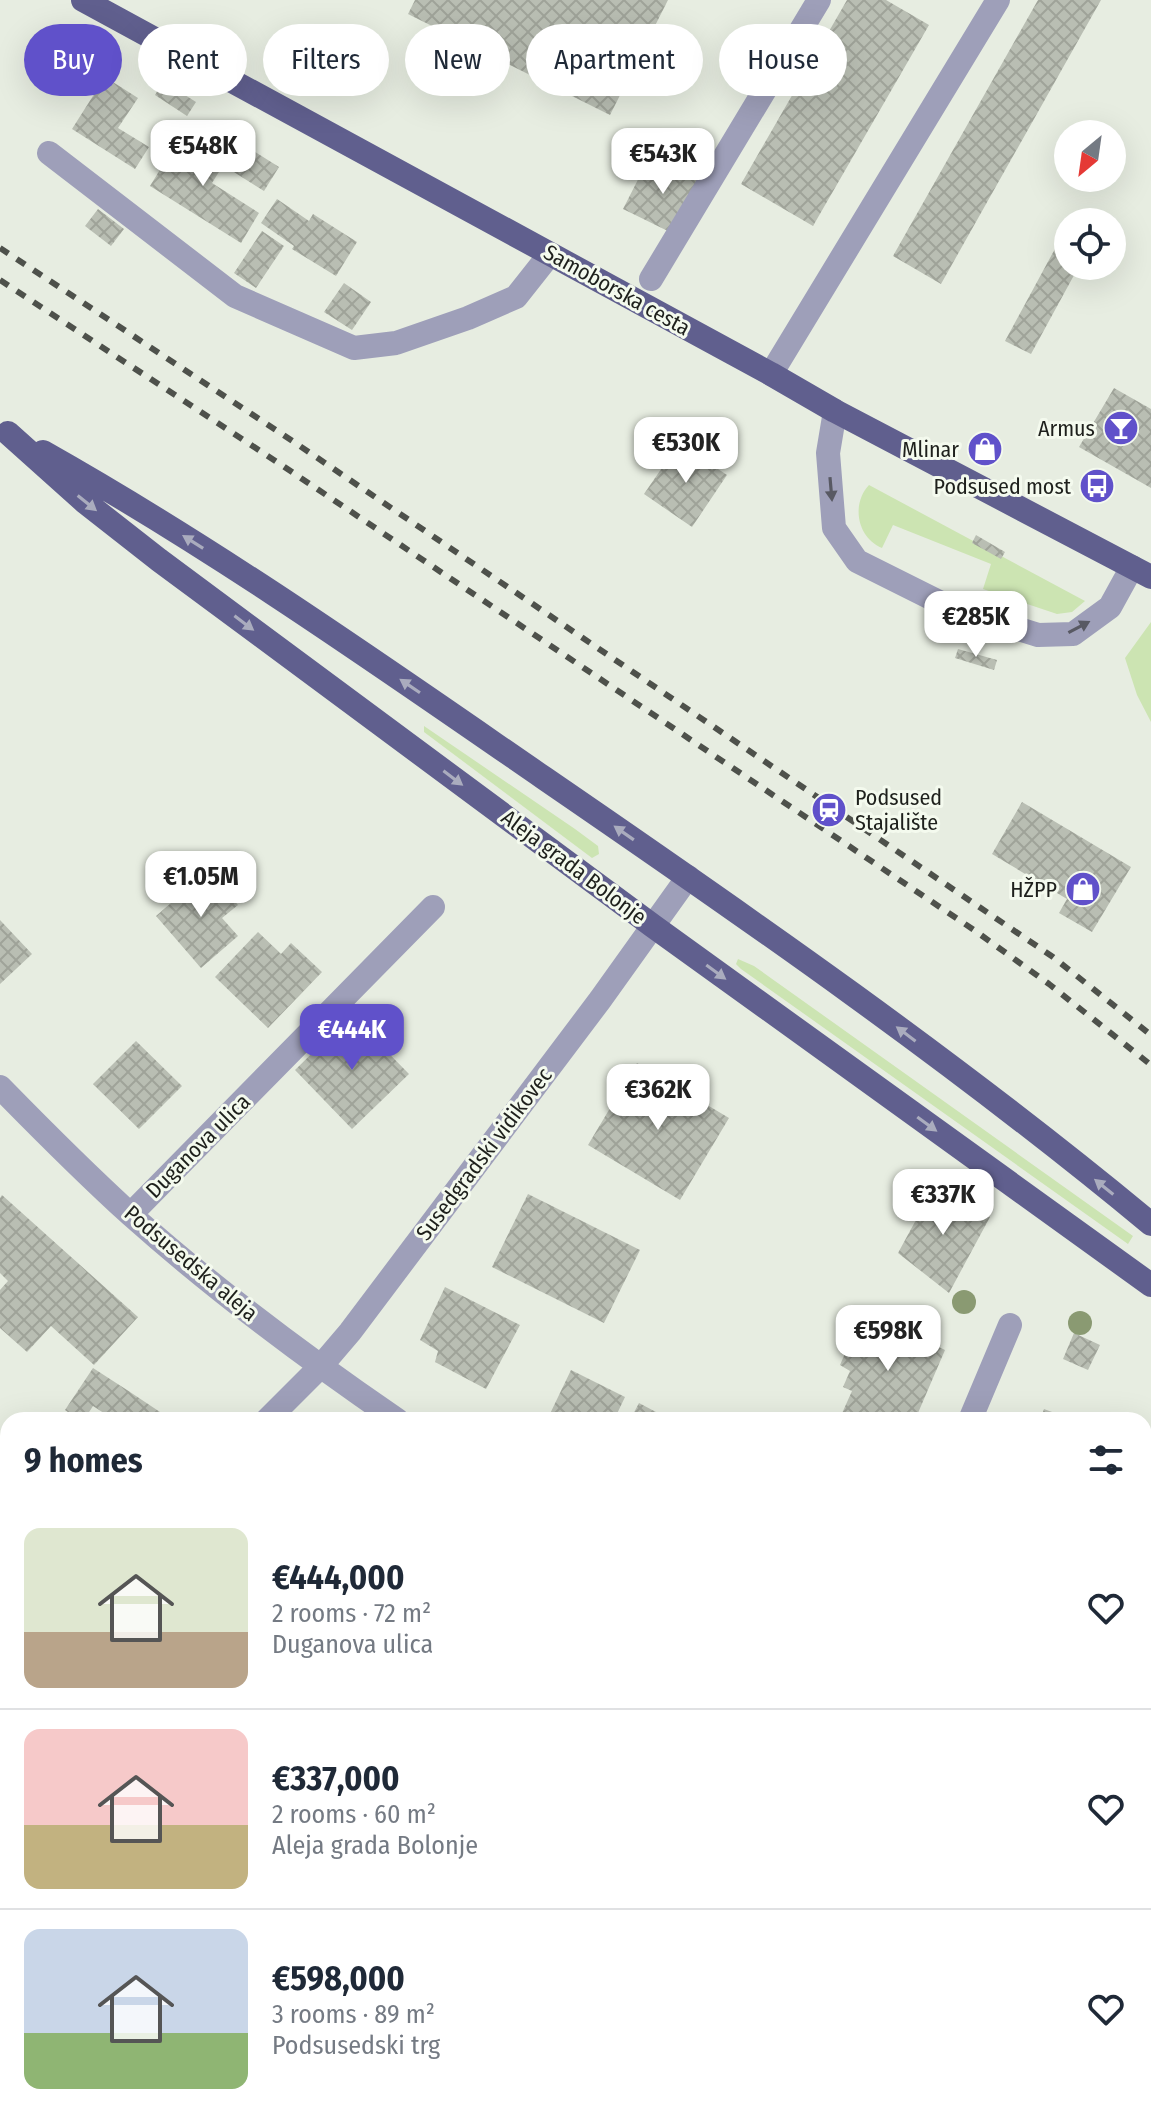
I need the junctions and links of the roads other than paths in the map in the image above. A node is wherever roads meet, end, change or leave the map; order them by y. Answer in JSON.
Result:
{"nodes":[{"id":1,"x":83,"y":0,"type":"edge"},
{"id":2,"x":819,"y":0,"type":"edge"},
{"id":3,"x":998,"y":0,"type":"edge"},
{"id":4,"x":49,"y":153,"type":"dead end"},
{"id":5,"x":550,"y":254,"type":"junction"},
{"id":6,"x":651,"y":279,"type":"dead end"},
{"id":7,"x":771,"y":374,"type":"junction"},
{"id":8,"x":835,"y":411,"type":"junction"},
{"id":9,"x":4,"y":430,"type":"edge"},
{"id":10,"x":1141,"y":572,"type":"edge"},
{"id":11,"x":688,"y":877,"type":"junction"},
{"id":12,"x":433,"y":907,"type":"dead end"},
{"id":13,"x":653,"y":926,"type":"junction"},
{"id":14,"x":0,"y":1087,"type":"edge"},
{"id":15,"x":131,"y":1214,"type":"junction"},
{"id":16,"x":1151,"y":1224,"type":"edge"},
{"id":17,"x":1151,"y":1285,"type":"edge"},
{"id":18,"x":1010,"y":1325,"type":"dead end"},
{"id":19,"x":321,"y":1366,"type":"junction"},
{"id":20,"x":275,"y":1412,"type":"edge"},
{"id":21,"x":386,"y":1412,"type":"edge"},
{"id":22,"x":973,"y":1412,"type":"edge"}],
"edges":[{"from":1,"to":5,"type":"main road","name":"Samoborska cesta"},
{"from":2,"to":6,"type":"street"},
{"from":3,"to":7,"type":"street"},
{"from":4,"to":5,"type":"street"},
{"from":5,"to":7,"type":"main road","name":"Samoborska cesta"},
{"from":7,"to":8,"type":"main road","name":"Samoborska cesta"},
{"from":8,"to":10,"type":"main road","name":"Samoborska cesta"},
{"from":8,"to":10,"type":"street","one_way":true},
{"from":11,"to":9,"type":"main road","name":"Aleja grada Bolonje","one_way":true},
{"from":9,"to":13,"type":"main road","name":"Aleja grada Bolonje","one_way":true},
{"from":11,"to":13,"type":"street","name":"Susedgradski vidikovec"},
{"from":16,"to":11,"type":"main road","name":"Aleja grada Bolonje","one_way":true},
{"from":12,"to":15,"type":"street","name":"Duganova ulica"},
{"from":13,"to":17,"type":"main road","name":"Aleja grada Bolonje","one_way":true},
{"from":13,"to":19,"type":"street","name":"Susedgradski vidikovec"},
{"from":14,"to":15,"type":"street","name":"Podsusedska aleja"},
{"from":15,"to":19,"type":"street","name":"Podsusedska aleja"},
{"from":18,"to":22,"type":"street"},
{"from":19,"to":20,"type":"street","name":"Susedgradski vidikovec"},
{"from":19,"to":21,"type":"street","name":"Podsusedska aleja"}]}
